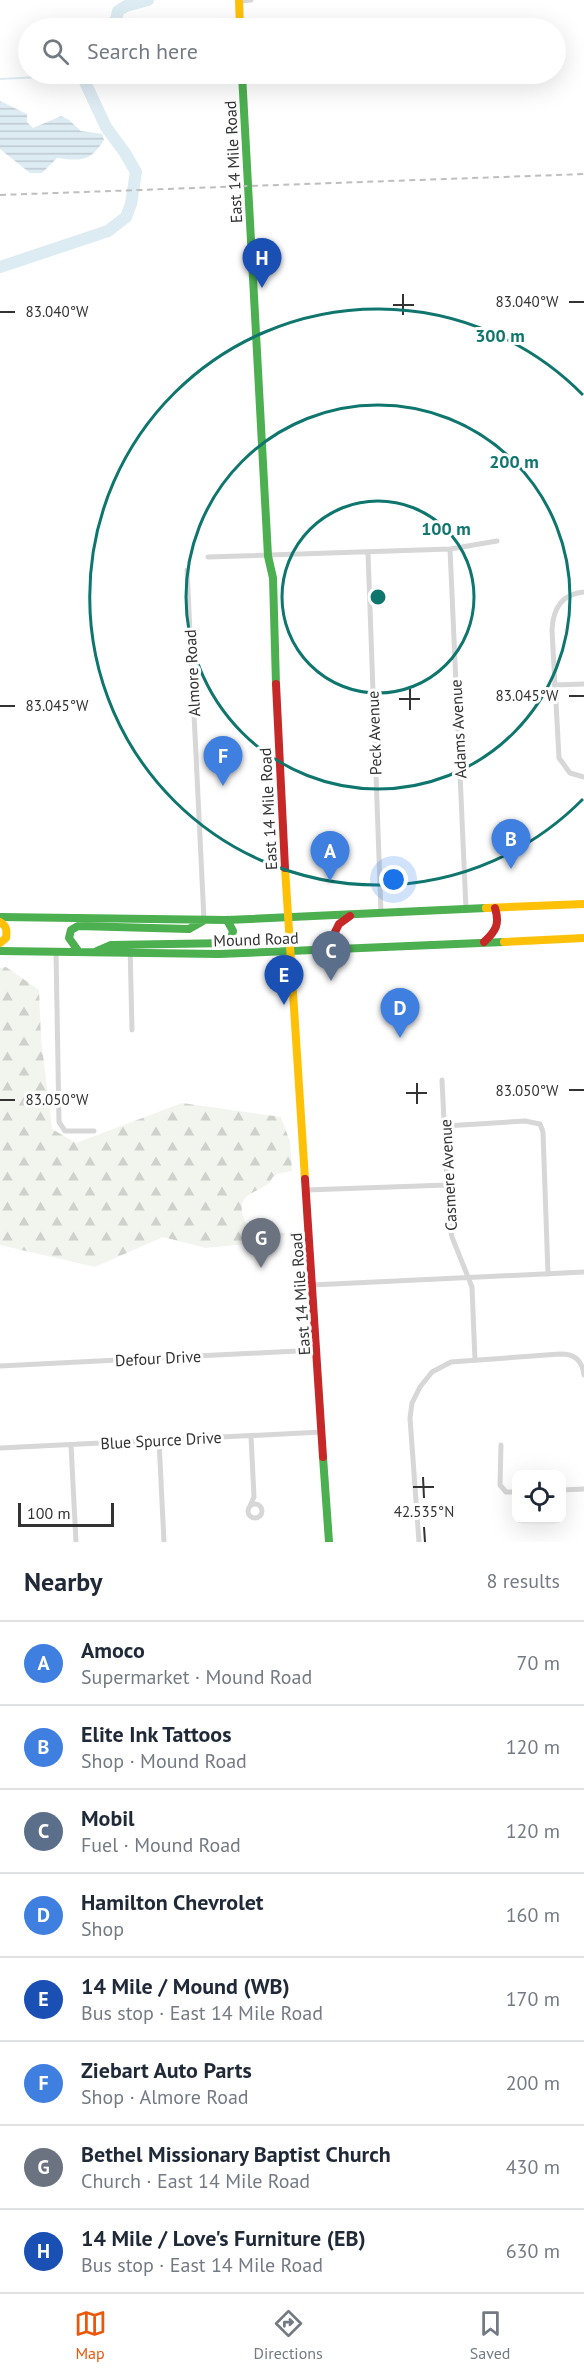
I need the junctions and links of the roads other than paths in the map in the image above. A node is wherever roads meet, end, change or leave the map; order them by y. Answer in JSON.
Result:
{"nodes":[{"id":1,"x":239,"y":0,"type":"edge"},
{"id":2,"x":251,"y":0,"type":"edge"},
{"id":3,"x":240,"y":18,"type":"edge"},
{"id":4,"x":243,"y":84,"type":"edge"},
{"id":5,"x":497,"y":541,"type":"dead end"},
{"id":6,"x":450,"y":549,"type":"junction"},
{"id":7,"x":368,"y":553,"type":"junction"},
{"id":8,"x":268,"y":556,"type":"junction"},
{"id":9,"x":208,"y":557,"type":"dead end"},
{"id":10,"x":187,"y":570,"type":"dead end"},
{"id":11,"x":584,"y":592,"type":"edge"},
{"id":12,"x":584,"y":684,"type":"edge"},
{"id":13,"x":554,"y":685,"type":"junction"},
{"id":14,"x":584,"y":777,"type":"edge"},
{"id":15,"x":584,"y":904,"type":"edge"},
{"id":16,"x":495,"y":908,"type":"junction"},
{"id":17,"x":466,"y":909,"type":"junction"},
{"id":18,"x":381,"y":913,"type":"junction"},
{"id":19,"x":351,"y":915,"type":"junction"},
{"id":20,"x":288,"y":917,"type":"junction"},
{"id":21,"x":0,"y":920,"type":"edge"},
{"id":22,"x":227,"y":920,"type":"junction"},
{"id":23,"x":204,"y":921,"type":"junction"},
{"id":24,"x":584,"y":938,"type":"edge"},
{"id":25,"x":484,"y":942,"type":"junction"},
{"id":26,"x":0,"y":943,"type":"edge"},
{"id":27,"x":130,"y":949,"type":"junction"},
{"id":28,"x":341,"y":949,"type":"junction"},
{"id":29,"x":0,"y":951,"type":"edge"},
{"id":30,"x":56,"y":951,"type":"junction"},
{"id":31,"x":290,"y":951,"type":"junction"},
{"id":32,"x":79,"y":952,"type":"junction"},
{"id":33,"x":132,"y":1030,"type":"dead end"},
{"id":34,"x":442,"y":1080,"type":"dead end"},
{"id":35,"x":445,"y":1126,"type":"junction"},
{"id":36,"x":94,"y":1131,"type":"dead end"},
{"id":37,"x":447,"y":1185,"type":"junction"},
{"id":38,"x":306,"y":1190,"type":"junction"},
{"id":39,"x":584,"y":1272,"type":"edge"},
{"id":40,"x":548,"y":1274,"type":"junction"},
{"id":41,"x":468,"y":1278,"type":"junction"},
{"id":42,"x":312,"y":1285,"type":"junction"},
{"id":43,"x":317,"y":1350,"type":"junction"},
{"id":44,"x":475,"y":1360,"type":"junction"},
{"id":45,"x":0,"y":1366,"type":"edge"},
{"id":46,"x":584,"y":1375,"type":"edge"},
{"id":47,"x":322,"y":1432,"type":"junction"},
{"id":48,"x":251,"y":1436,"type":"junction"},
{"id":49,"x":159,"y":1440,"type":"junction"},
{"id":50,"x":71,"y":1445,"type":"junction"},
{"id":51,"x":501,"y":1445,"type":"dead end"},
{"id":52,"x":0,"y":1448,"type":"edge"},
{"id":53,"x":584,"y":1489,"type":"edge"},
{"id":54,"x":566,"y":1490,"type":"edge"},
{"id":55,"x":512,"y":1492,"type":"edge"},
{"id":56,"x":254,"y":1497,"type":"junction"},
{"id":57,"x":259,"y":1505,"type":"junction"},
{"id":58,"x":250,"y":1506,"type":"junction"},
{"id":59,"x":76,"y":1542,"type":"edge"},
{"id":60,"x":164,"y":1542,"type":"edge"},
{"id":61,"x":329,"y":1542,"type":"edge"},
{"id":62,"x":419,"y":1542,"type":"edge"}],
"edges":[{"from":1,"to":2,"type":"street"},
{"from":1,"to":3,"type":"main road"},
{"from":4,"to":8,"type":"main road","name":"East 14 Mile Road"},
{"from":5,"to":6,"type":"street"},
{"from":6,"to":7,"type":"street"},
{"from":6,"to":17,"type":"street","name":"Adams Avenue"},
{"from":7,"to":8,"type":"street"},
{"from":7,"to":18,"type":"street","name":"Peck Avenue"},
{"from":8,"to":9,"type":"street"},
{"from":8,"to":20,"type":"main road","name":"East 14 Mile Road"},
{"from":10,"to":23,"type":"street","name":"Almore Road"},
{"from":11,"to":13,"type":"street"},
{"from":12,"to":13,"type":"street"},
{"from":13,"to":14,"type":"street"},
{"from":15,"to":16,"type":"main road","name":"Mound Road"},
{"from":16,"to":17,"type":"main road","name":"Mound Road"},
{"from":16,"to":25,"type":"main road"},
{"from":17,"to":18,"type":"main road","name":"Mound Road"},
{"from":18,"to":19,"type":"main road","name":"Mound Road"},
{"from":19,"to":20,"type":"main road","name":"Mound Road"},
{"from":19,"to":28,"type":"main road"},
{"from":20,"to":22,"type":"main road","name":"Mound Road"},
{"from":20,"to":31,"type":"main road","name":"East 14 Mile Road"},
{"from":21,"to":23,"type":"main road","name":"Mound Road"},
{"from":21,"to":26,"type":"main road"},
{"from":22,"to":23,"type":"main road","name":"Mound Road"},
{"from":22,"to":27,"type":"main road"},
{"from":23,"to":32,"type":"main road"},
{"from":24,"to":25,"type":"main road","name":"Mound Road"},
{"from":25,"to":28,"type":"main road","name":"Mound Road"},
{"from":27,"to":31,"type":"main road","name":"Mound Road"},
{"from":27,"to":32,"type":"main road","name":"Mound Road"},
{"from":27,"to":33,"type":"street"},
{"from":28,"to":31,"type":"main road","name":"Mound Road"},
{"from":29,"to":30,"type":"main road","name":"Mound Road"},
{"from":30,"to":32,"type":"main road","name":"Mound Road"},
{"from":30,"to":36,"type":"street"},
{"from":31,"to":38,"type":"main road","name":"East 14 Mile Road"},
{"from":34,"to":35,"type":"street","name":"Casmere Avenue"},
{"from":35,"to":37,"type":"street","name":"Casmere Avenue"},
{"from":35,"to":40,"type":"street"},
{"from":37,"to":38,"type":"street"},
{"from":37,"to":41,"type":"street","name":"Casmere Avenue"},
{"from":38,"to":42,"type":"main road","name":"East 14 Mile Road"},
{"from":39,"to":40,"type":"street"},
{"from":40,"to":41,"type":"street"},
{"from":41,"to":42,"type":"street"},
{"from":41,"to":44,"type":"street","name":"Casmere Avenue"},
{"from":42,"to":43,"type":"main road","name":"East 14 Mile Road"},
{"from":43,"to":45,"type":"street","name":"Defour Drive"},
{"from":43,"to":47,"type":"main road","name":"East 14 Mile Road"},
{"from":44,"to":46,"type":"street"},
{"from":44,"to":62,"type":"street"},
{"from":47,"to":48,"type":"street","name":"Blue Spurce Drive"},
{"from":47,"to":61,"type":"main road","name":"East 14 Mile Road"},
{"from":48,"to":49,"type":"street","name":"Blue Spurce Drive"},
{"from":48,"to":56,"type":"street"},
{"from":49,"to":50,"type":"street","name":"Blue Spurce Drive"},
{"from":49,"to":60,"type":"street"},
{"from":50,"to":52,"type":"street","name":"Blue Spurce Drive"},
{"from":50,"to":59,"type":"street"},
{"from":51,"to":55,"type":"street"},
{"from":53,"to":54,"type":"street"},
{"from":56,"to":57,"type":"street"},
{"from":56,"to":58,"type":"street"},
{"from":57,"to":58,"type":"street"},
{"from":57,"to":58,"type":"street"}]}
